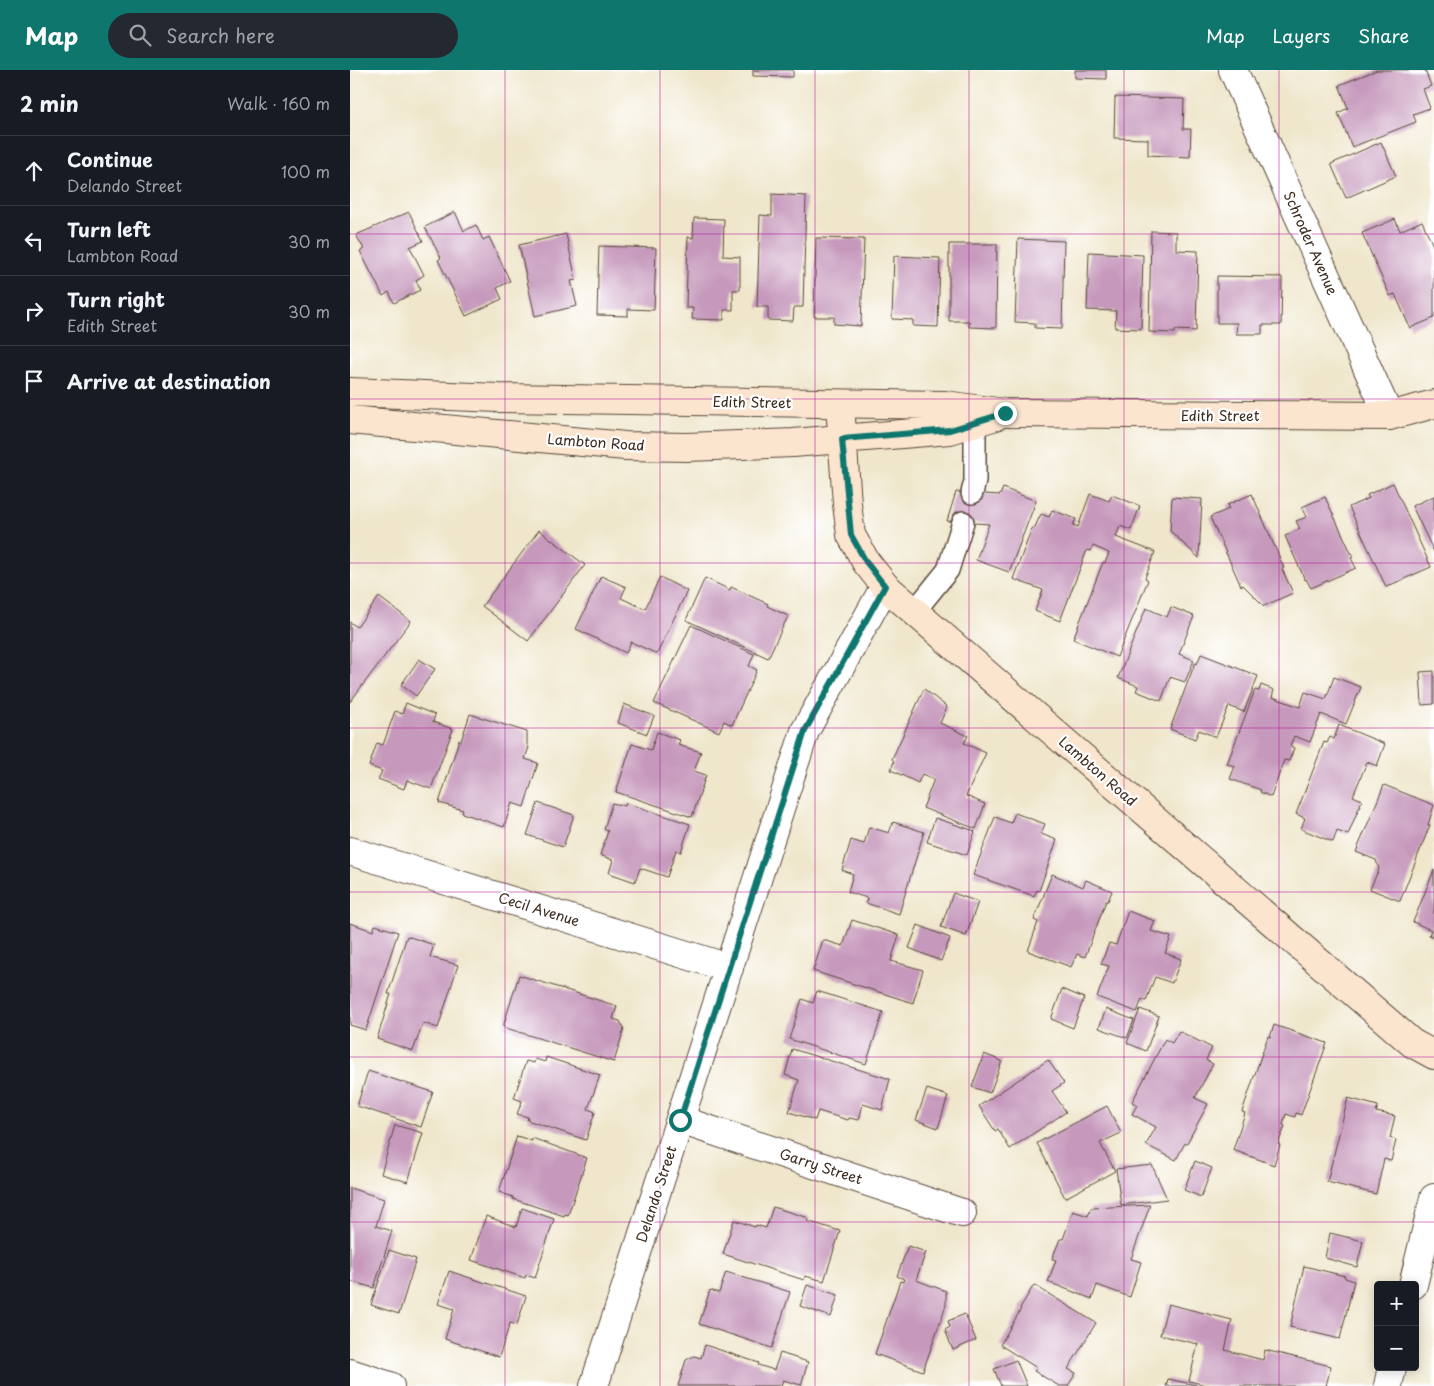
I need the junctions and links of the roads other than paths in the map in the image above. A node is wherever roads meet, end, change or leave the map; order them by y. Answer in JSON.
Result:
{"nodes":[{"id":1,"x":1233,"y":70,"type":"edge"},
{"id":2,"x":350,"y":392,"type":"edge"},
{"id":3,"x":840,"y":404,"type":"junction"},
{"id":4,"x":1434,"y":404,"type":"edge"},
{"id":5,"x":1005,"y":413,"type":"junction"},
{"id":6,"x":1390,"y":416,"type":"junction"},
{"id":7,"x":350,"y":420,"type":"edge"},
{"id":8,"x":975,"y":422,"type":"junction"},
{"id":9,"x":842,"y":439,"type":"junction"},
{"id":10,"x":972,"y":493,"type":"dead end"},
{"id":11,"x":963,"y":522,"type":"dead end"},
{"id":12,"x":885,"y":586,"type":"junction"},
{"id":13,"x":914,"y":612,"type":"junction"},
{"id":14,"x":350,"y":851,"type":"edge"},
{"id":15,"x":729,"y":968,"type":"junction"},
{"id":16,"x":1434,"y":1055,"type":"edge"},
{"id":17,"x":680,"y":1120,"type":"junction"},
{"id":18,"x":1434,"y":1198,"type":"edge"},
{"id":19,"x":962,"y":1213,"type":"dead end"},
{"id":20,"x":1414,"y":1281,"type":"edge"},
{"id":21,"x":1391,"y":1371,"type":"edge"},
{"id":22,"x":350,"y":1373,"type":"edge"},
{"id":23,"x":390,"y":1386,"type":"edge"},
{"id":24,"x":594,"y":1386,"type":"edge"},
{"id":25,"x":1388,"y":1386,"type":"edge"}],
"edges":[{"from":1,"to":6,"type":"street","name":"Schroder Avenue"},
{"from":2,"to":3,"type":"main road","name":"Edith Street"},
{"from":3,"to":5,"type":"main road","name":"Edith Street"},
{"from":3,"to":9,"type":"main road","name":"Lambton Road"},
{"from":4,"to":6,"type":"main road","name":"Edith Street"},
{"from":5,"to":6,"type":"main road","name":"Edith Street"},
{"from":5,"to":8,"type":"main road","name":"Edith Street"},
{"from":7,"to":9,"type":"main road","name":"Lambton Road"},
{"from":8,"to":9,"type":"main road","name":"Edith Street"},
{"from":8,"to":10,"type":"lane"},
{"from":9,"to":12,"type":"main road","name":"Lambton Road"},
{"from":11,"to":13,"type":"lane"},
{"from":12,"to":13,"type":"main road","name":"Lambton Road"},
{"from":12,"to":15,"type":"street","name":"Delando Street"},
{"from":13,"to":16,"type":"main road","name":"Lambton Road"},
{"from":14,"to":15,"type":"street","name":"Cecil Avenue"},
{"from":15,"to":17,"type":"street","name":"Delando Street"},
{"from":17,"to":19,"type":"street","name":"Garry Street"},
{"from":17,"to":24,"type":"street","name":"Delando Street"},
{"from":18,"to":20,"type":"street"},
{"from":21,"to":25,"type":"street"},
{"from":22,"to":23,"type":"street"}]}
